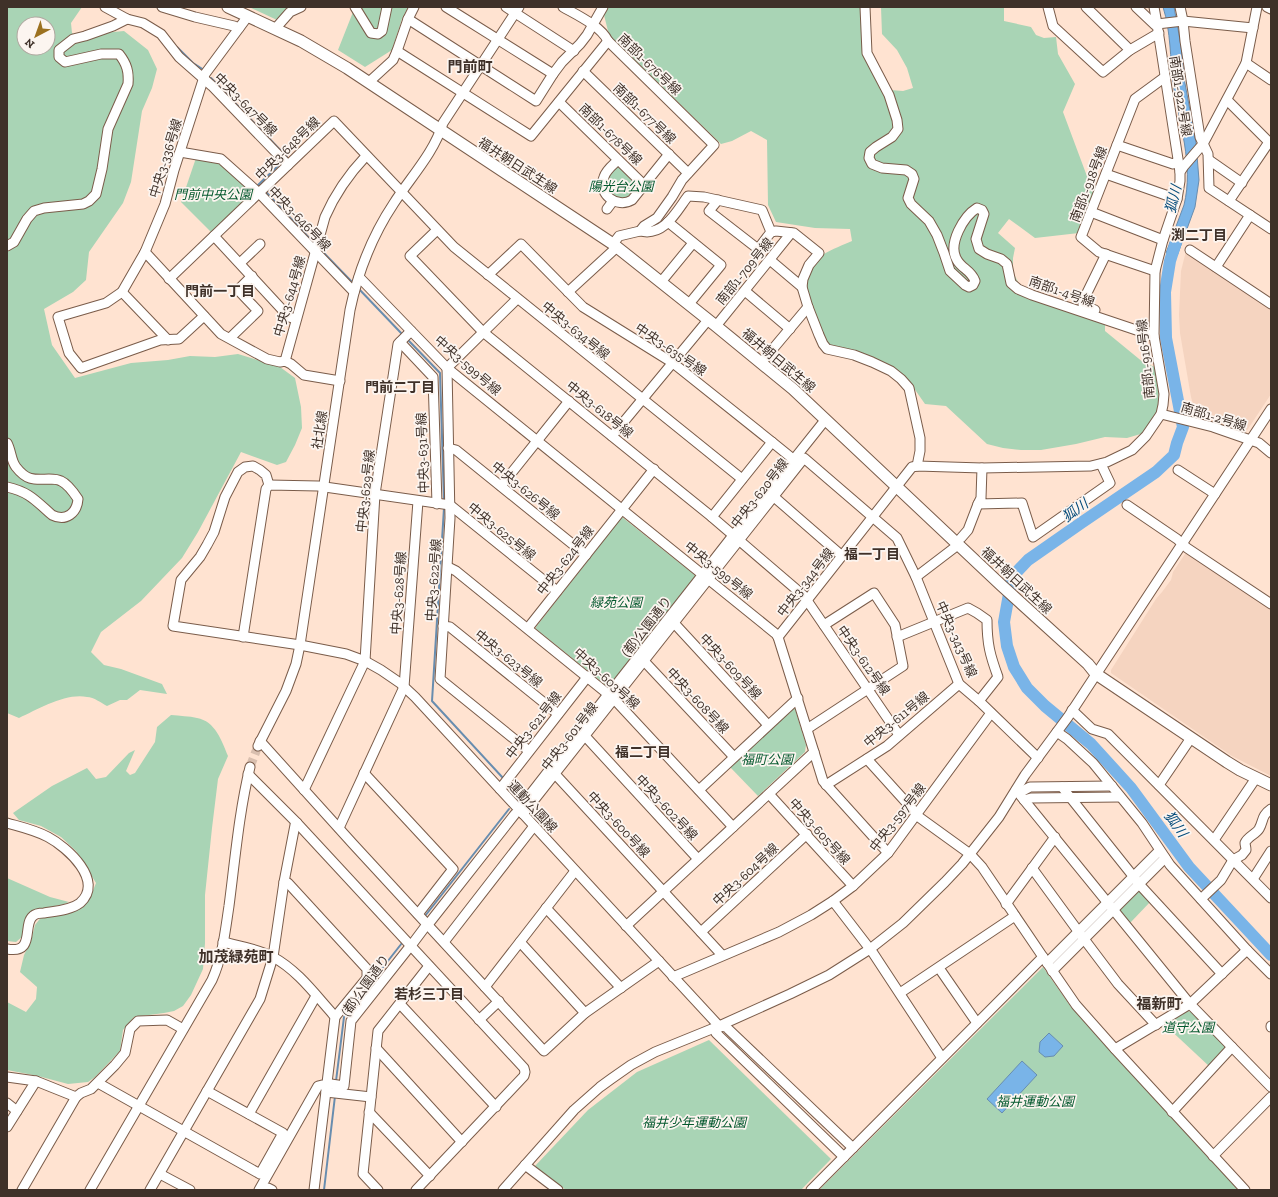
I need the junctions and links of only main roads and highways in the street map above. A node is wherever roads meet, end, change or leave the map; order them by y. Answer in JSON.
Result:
{"nodes":[{"id":1,"x":228,"y":7,"type":"edge"},
{"id":2,"x":1271,"y":785,"type":"edge"}],
"edges":[{"from":1,"to":2,"type":"main road","name":"福井朝日武生線"}]}
